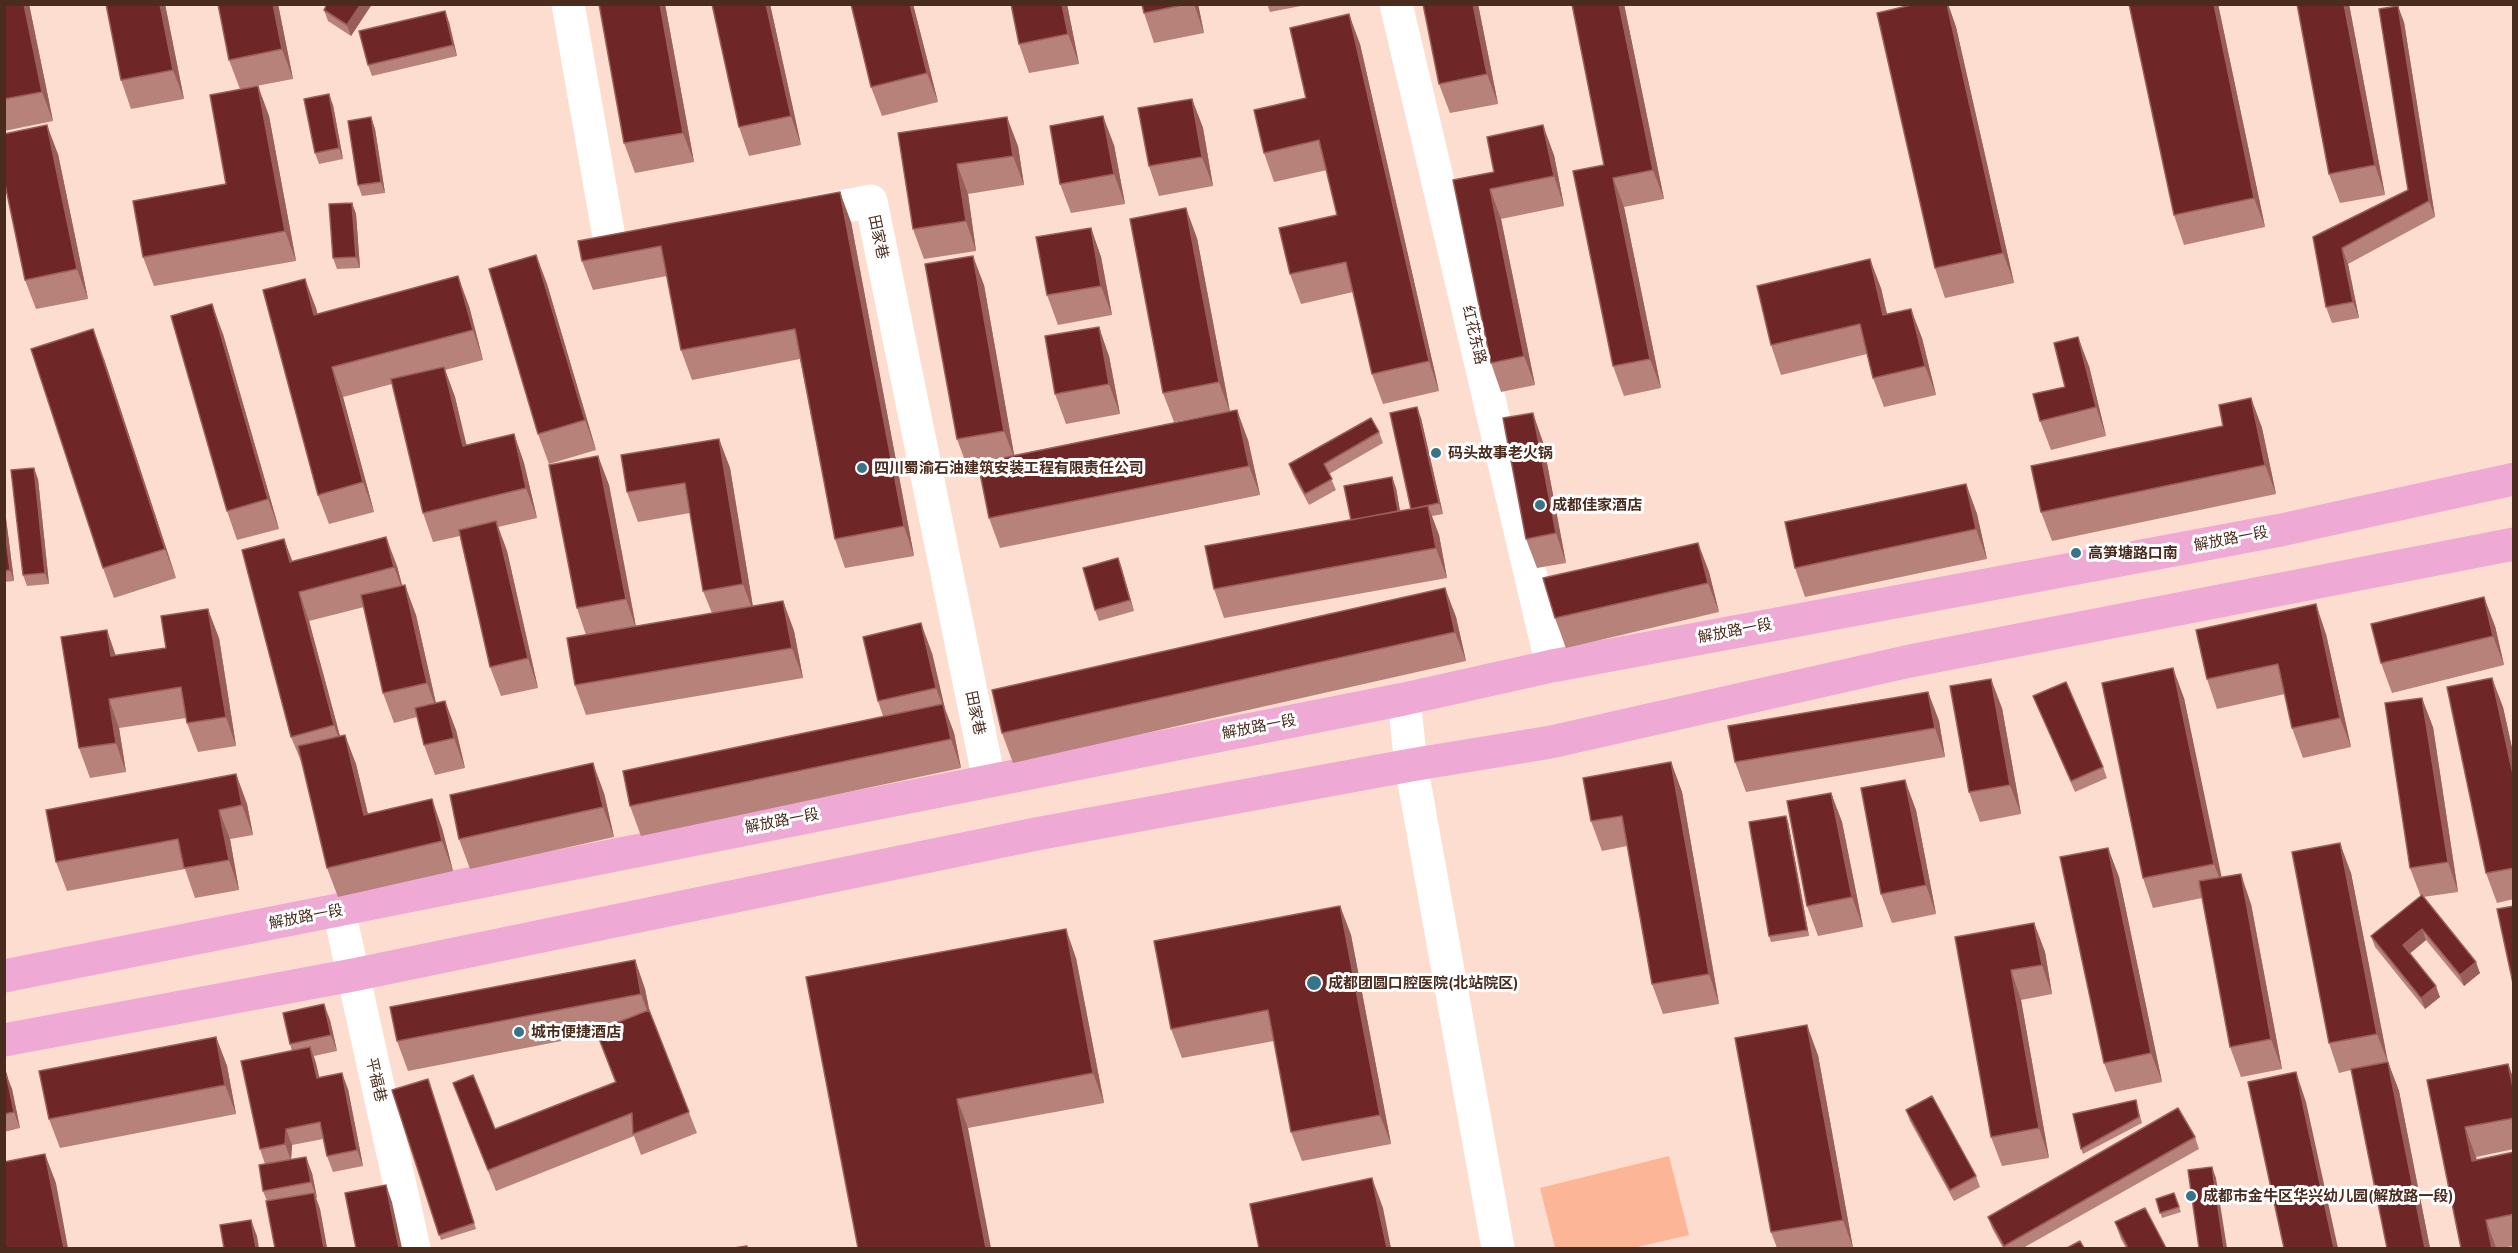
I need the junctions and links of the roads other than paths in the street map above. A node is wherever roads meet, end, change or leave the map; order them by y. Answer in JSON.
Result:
{"nodes":[{"id":1,"x":568,"y":4,"type":"edge"},
{"id":2,"x":1396,"y":4,"type":"edge"},
{"id":3,"x":777,"y":220,"type":"edge"},
{"id":4,"x":671,"y":242,"type":"edge"},
{"id":5,"x":2514,"y":479,"type":"edge"},
{"id":6,"x":2514,"y":544,"type":"edge"},
{"id":7,"x":1552,"y":666,"type":"junction"},
{"id":8,"x":1404,"y":699,"type":"junction"},
{"id":9,"x":1411,"y":765,"type":"junction"},
{"id":10,"x":989,"y":780,"type":"junction"},
{"id":11,"x":339,"y":911,"type":"junction"},
{"id":12,"x":353,"y":975,"type":"junction"},
{"id":13,"x":4,"y":976,"type":"edge"},
{"id":14,"x":4,"y":1040,"type":"edge"},
{"id":15,"x":414,"y":1248,"type":"edge"},
{"id":16,"x":1498,"y":1248,"type":"edge"}],
"edges":[{"from":1,"to":4,"type":"street"},
{"from":2,"to":7,"type":"street","name":"红花东路"},
{"from":3,"to":10,"type":"street","name":"田家巷"},
{"from":5,"to":7,"type":"main road","name":"解放路一段"},
{"from":6,"to":9,"type":"main road"},
{"from":7,"to":8,"type":"main road","name":"解放路一段"},
{"from":8,"to":9,"type":"street"},
{"from":8,"to":10,"type":"main road","name":"解放路一段"},
{"from":9,"to":12,"type":"main road"},
{"from":9,"to":16,"type":"street"},
{"from":10,"to":11,"type":"main road","name":"解放路一段"},
{"from":11,"to":12,"type":"street","name":"平福巷"},
{"from":11,"to":13,"type":"main road","name":"解放路一段"},
{"from":12,"to":14,"type":"main road"},
{"from":12,"to":15,"type":"street","name":"平福巷"}]}
